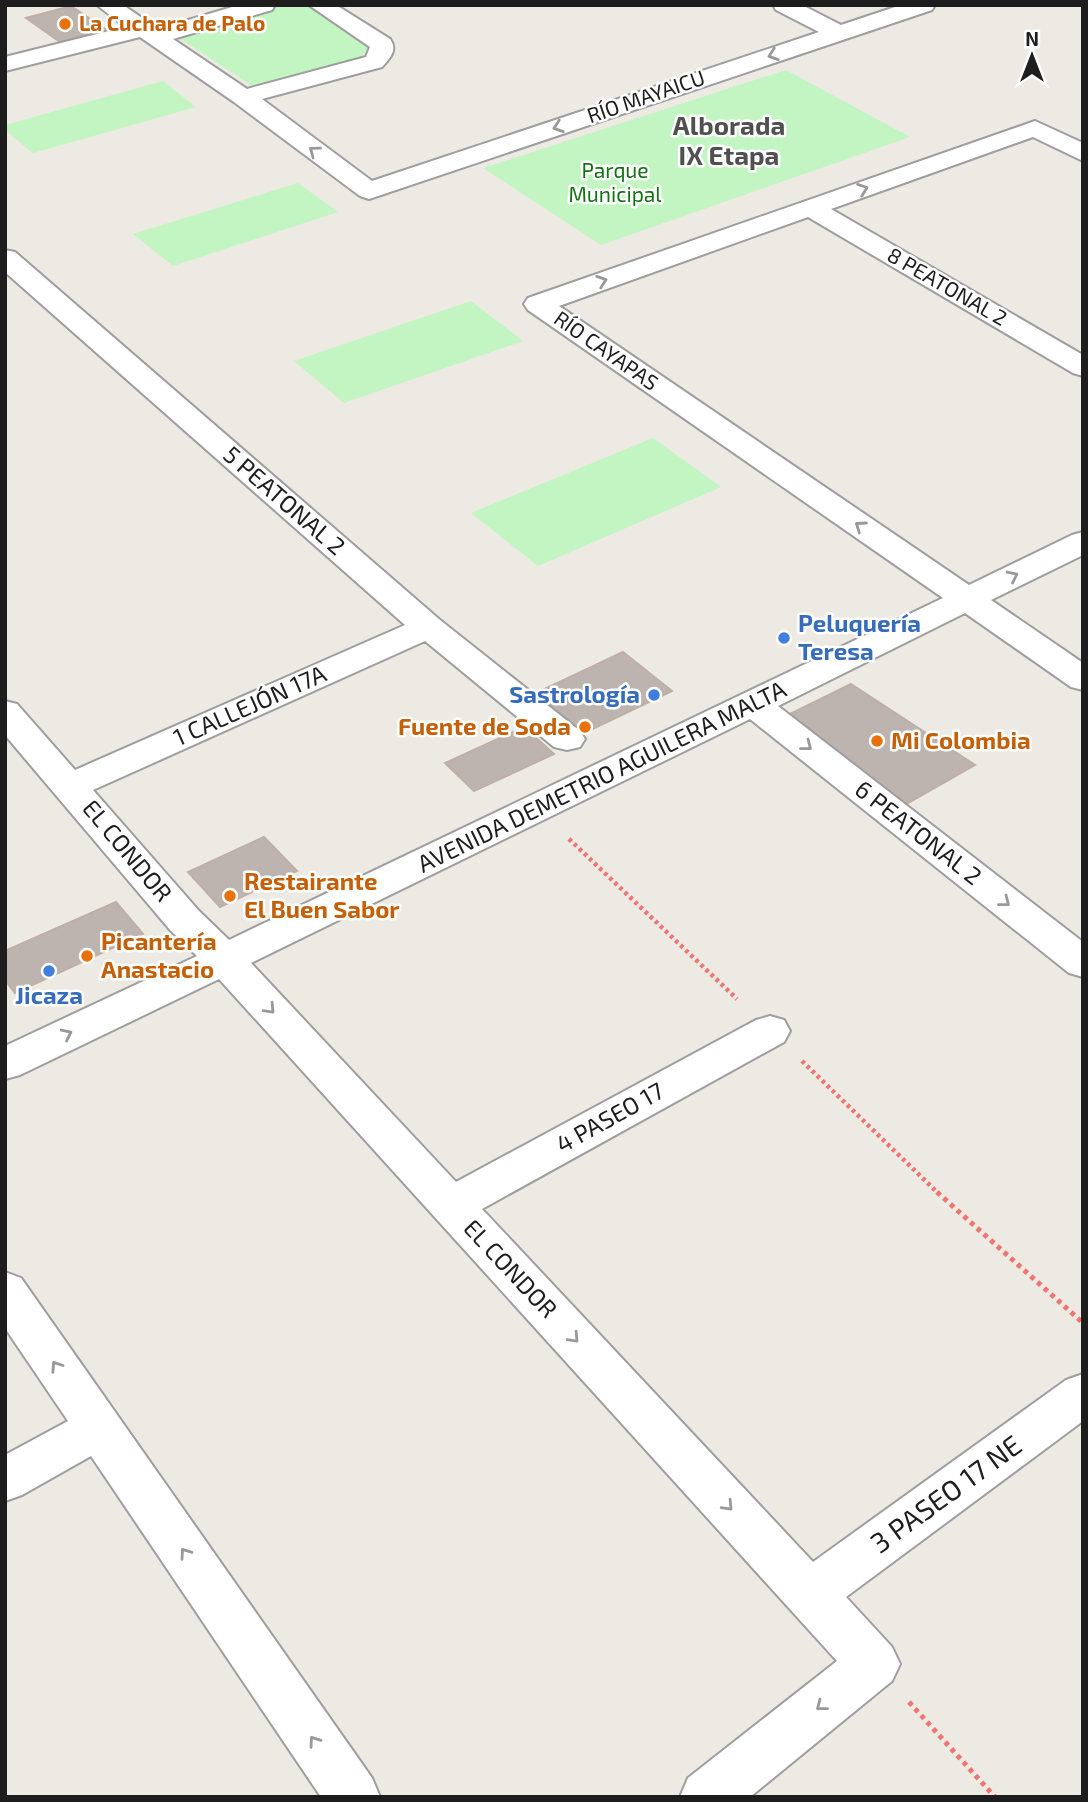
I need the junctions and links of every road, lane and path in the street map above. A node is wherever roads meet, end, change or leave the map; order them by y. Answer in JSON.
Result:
{"nodes":[{"id":1,"x":108,"y":5,"type":"edge"},
{"id":2,"x":264,"y":5,"type":"edge"},
{"id":3,"x":320,"y":5,"type":"edge"},
{"id":4,"x":784,"y":5,"type":"edge"},
{"id":5,"x":924,"y":5,"type":"edge"},
{"id":6,"x":150,"y":33,"type":"junction"},
{"id":7,"x":838,"y":33,"type":"junction"},
{"id":8,"x":5,"y":64,"type":"edge"},
{"id":9,"x":243,"y":97,"type":"junction"},
{"id":10,"x":1083,"y":153,"type":"edge"},
{"id":11,"x":811,"y":208,"type":"junction"},
{"id":12,"x":6,"y":259,"type":"edge"},
{"id":13,"x":1083,"y":367,"type":"edge"},
{"id":14,"x":1083,"y":542,"type":"edge"},
{"id":15,"x":965,"y":600,"type":"junction"},
{"id":16,"x":428,"y":627,"type":"junction"},
{"id":17,"x":1083,"y":679,"type":"edge"},
{"id":18,"x":753,"y":704,"type":"junction"},
{"id":19,"x":5,"y":712,"type":"edge"},
{"id":20,"x":567,"y":739,"type":"dead end"},
{"id":21,"x":71,"y":786,"type":"junction"},
{"id":22,"x":538,"y":809,"type":"junction"},
{"id":23,"x":224,"y":959,"type":"junction"},
{"id":24,"x":1083,"y":963,"type":"edge"},
{"id":25,"x":770,"y":1031,"type":"junction"},
{"id":26,"x":5,"y":1064,"type":"edge"},
{"id":27,"x":451,"y":1205,"type":"junction"},
{"id":28,"x":5,"y":1291,"type":"edge"},
{"id":29,"x":1083,"y":1323,"type":"edge"},
{"id":30,"x":1083,"y":1394,"type":"edge"},
{"id":31,"x":98,"y":1428,"type":"junction"},
{"id":32,"x":5,"y":1480,"type":"edge"},
{"id":33,"x":810,"y":1594,"type":"junction"},
{"id":34,"x":874,"y":1664,"type":"junction"},
{"id":35,"x":353,"y":1797,"type":"edge"},
{"id":36,"x":707,"y":1797,"type":"edge"},
{"id":37,"x":995,"y":1797,"type":"edge"}],
"edges":[{"from":1,"to":6,"type":"street"},
{"from":2,"to":6,"type":"street"},
{"from":3,"to":9,"type":"street"},
{"from":4,"to":7,"type":"street"},
{"from":5,"to":7,"type":"street","name":"RÍO MAYAICU"},
{"from":6,"to":8,"type":"street"},
{"from":6,"to":9,"type":"street"},
{"from":7,"to":9,"type":"street","name":"RÍO MAYAICU","one_way":true},
{"from":11,"to":10,"type":"street","name":"RÍO CAYAPAS","one_way":true},
{"from":11,"to":13,"type":"street","name":"8 PEATONAL 2"},
{"from":15,"to":11,"type":"street","name":"RÍO CAYAPAS","one_way":true},
{"from":12,"to":16,"type":"street","name":"5 PEATONAL 2"},
{"from":15,"to":14,"type":"street","name":"AVENIDA DEMETRIO AGUILERA MALTA","one_way":true},
{"from":15,"to":17,"type":"street","name":"RÍO CAYAPAS"},
{"from":15,"to":18,"type":"street","name":"AVENIDA DEMETRIO AGUILERA MALTA"},
{"from":16,"to":20,"type":"street","name":"5 PEATONAL 2"},
{"from":16,"to":21,"type":"street","name":"1 CALLEJÓN 17A"},
{"from":18,"to":22,"type":"street","name":"AVENIDA DEMETRIO AGUILERA MALTA"},
{"from":18,"to":24,"type":"street","name":"6 PEATONAL 2","one_way":true},
{"from":19,"to":21,"type":"street","name":"EL CONDOR"},
{"from":21,"to":23,"type":"street","name":"EL CONDOR"},
{"from":22,"to":23,"type":"street","name":"AVENIDA DEMETRIO AGUILERA MALTA"},
{"from":22,"to":25,"type":"path"},
{"from":26,"to":23,"type":"street","name":"AVENIDA DEMETRIO AGUILERA MALTA","one_way":true},
{"from":23,"to":27,"type":"street","name":"EL CONDOR","one_way":true},
{"from":25,"to":27,"type":"street","name":"4 PASEO 17"},
{"from":25,"to":29,"type":"path"},
{"from":27,"to":33,"type":"street","name":"EL CONDOR","one_way":true},
{"from":31,"to":28,"type":"street","one_way":true},
{"from":30,"to":33,"type":"street","name":"3 PASEO 17 NE"},
{"from":31,"to":32,"type":"street"},
{"from":35,"to":31,"type":"street","one_way":true},
{"from":33,"to":34,"type":"street","name":"EL CONDOR"},
{"from":34,"to":36,"type":"street","one_way":true},
{"from":34,"to":37,"type":"path"}]}
